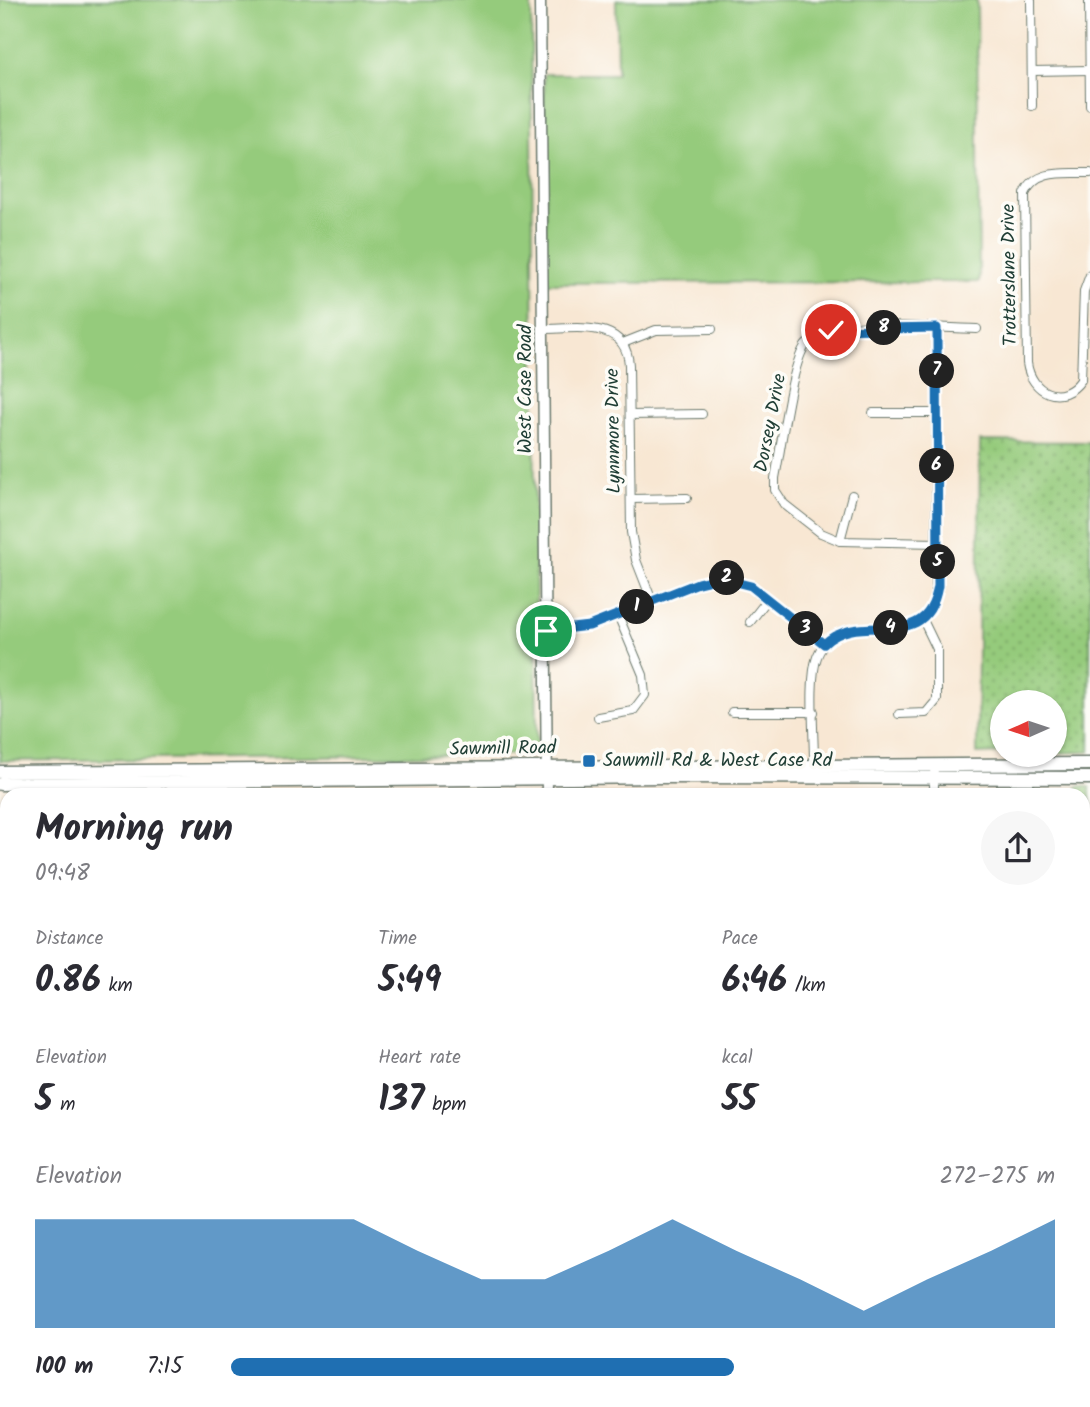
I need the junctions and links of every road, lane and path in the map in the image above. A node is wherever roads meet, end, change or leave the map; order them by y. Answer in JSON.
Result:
{"nodes":[{"id":1,"x":540,"y":0,"type":"edge"},
{"id":2,"x":1031,"y":0,"type":"edge"},
{"id":3,"x":1088,"y":0,"type":"edge"},
{"id":4,"x":1090,"y":70,"type":"edge"},
{"id":5,"x":1032,"y":71,"type":"junction"},
{"id":6,"x":1032,"y":106,"type":"dead end"},
{"id":7,"x":1090,"y":106,"type":"edge"},
{"id":8,"x":1090,"y":173,"type":"edge"},
{"id":9,"x":1090,"y":275,"type":"edge"},
{"id":10,"x":937,"y":328,"type":"junction"},
{"id":11,"x":544,"y":329,"type":"junction"},
{"id":12,"x":712,"y":329,"type":"dead end"},
{"id":13,"x":977,"y":329,"type":"dead end"},
{"id":14,"x":623,"y":344,"type":"junction"},
{"id":15,"x":873,"y":413,"type":"dead end"},
{"id":16,"x":937,"y":413,"type":"junction"},
{"id":17,"x":702,"y":414,"type":"dead end"},
{"id":18,"x":630,"y":415,"type":"junction"},
{"id":19,"x":852,"y":495,"type":"dead end"},
{"id":20,"x":687,"y":498,"type":"dead end"},
{"id":21,"x":631,"y":499,"type":"junction"},
{"id":22,"x":839,"y":541,"type":"junction"},
{"id":23,"x":938,"y":543,"type":"junction"},
{"id":24,"x":768,"y":599,"type":"junction"},
{"id":25,"x":652,"y":601,"type":"junction"},
{"id":26,"x":618,"y":615,"type":"junction"},
{"id":27,"x":923,"y":620,"type":"junction"},
{"id":28,"x":750,"y":622,"type":"dead end"},
{"id":29,"x":546,"y":631,"type":"junction"},
{"id":30,"x":824,"y":644,"type":"junction"},
{"id":31,"x":732,"y":712,"type":"dead end"},
{"id":32,"x":814,"y":712,"type":"junction"},
{"id":33,"x":899,"y":714,"type":"dead end"},
{"id":34,"x":598,"y":716,"type":"dead end"},
{"id":35,"x":1090,"y":764,"type":"edge"},
{"id":36,"x":814,"y":771,"type":"junction"},
{"id":37,"x":934,"y":771,"type":"junction"},
{"id":38,"x":0,"y":772,"type":"edge"},
{"id":39,"x":547,"y":773,"type":"junction"},
{"id":40,"x":1090,"y":778,"type":"edge"},
{"id":41,"x":0,"y":784,"type":"edge"},
{"id":42,"x":547,"y":788,"type":"edge"},
{"id":43,"x":934,"y":788,"type":"edge"}],
"edges":[{"from":1,"to":11,"type":"main road","name":"West Case Road"},
{"from":2,"to":5,"type":"street"},
{"from":3,"to":4,"type":"street"},
{"from":4,"to":5,"type":"street"},
{"from":4,"to":7,"type":"street"},
{"from":5,"to":6,"type":"street"},
{"from":8,"to":9,"type":"street","name":"Trotterslane Drive"},
{"from":10,"to":13,"type":"street","name":"Dorsey Drive"},
{"from":10,"to":16,"type":"street"},
{"from":10,"to":22,"type":"street","name":"Dorsey Drive"},
{"from":11,"to":14,"type":"street","name":"Lynnmore Drive"},
{"from":11,"to":29,"type":"main road","name":"West Case Road"},
{"from":12,"to":14,"type":"street"},
{"from":14,"to":18,"type":"street","name":"Lynnmore Drive"},
{"from":15,"to":16,"type":"street"},
{"from":16,"to":23,"type":"street"},
{"from":17,"to":18,"type":"street"},
{"from":18,"to":21,"type":"street","name":"Lynnmore Drive"},
{"from":19,"to":22,"type":"street"},
{"from":20,"to":21,"type":"street"},
{"from":21,"to":25,"type":"street","name":"Lynnmore Drive"},
{"from":22,"to":23,"type":"street"},
{"from":23,"to":27,"type":"street"},
{"from":24,"to":25,"type":"street"},
{"from":24,"to":28,"type":"street"},
{"from":24,"to":30,"type":"street"},
{"from":25,"to":26,"type":"street"},
{"from":26,"to":29,"type":"street"},
{"from":26,"to":34,"type":"street"},
{"from":27,"to":30,"type":"street"},
{"from":27,"to":33,"type":"street"},
{"from":29,"to":39,"type":"main road","name":"West Case Road"},
{"from":30,"to":32,"type":"street"},
{"from":31,"to":32,"type":"street"},
{"from":32,"to":36,"type":"street"},
{"from":35,"to":37,"type":"main road","name":"Sawmill Road"},
{"from":36,"to":37,"type":"main road","name":"Sawmill Road"},
{"from":36,"to":39,"type":"main road","name":"Sawmill Road"},
{"from":37,"to":40,"type":"main road","name":"Sawmill Road"},
{"from":37,"to":43,"type":"street"},
{"from":38,"to":39,"type":"main road","name":"Sawmill Road"},
{"from":39,"to":41,"type":"main road","name":"Sawmill Road"},
{"from":39,"to":42,"type":"main road","name":"West Case Road"}]}
